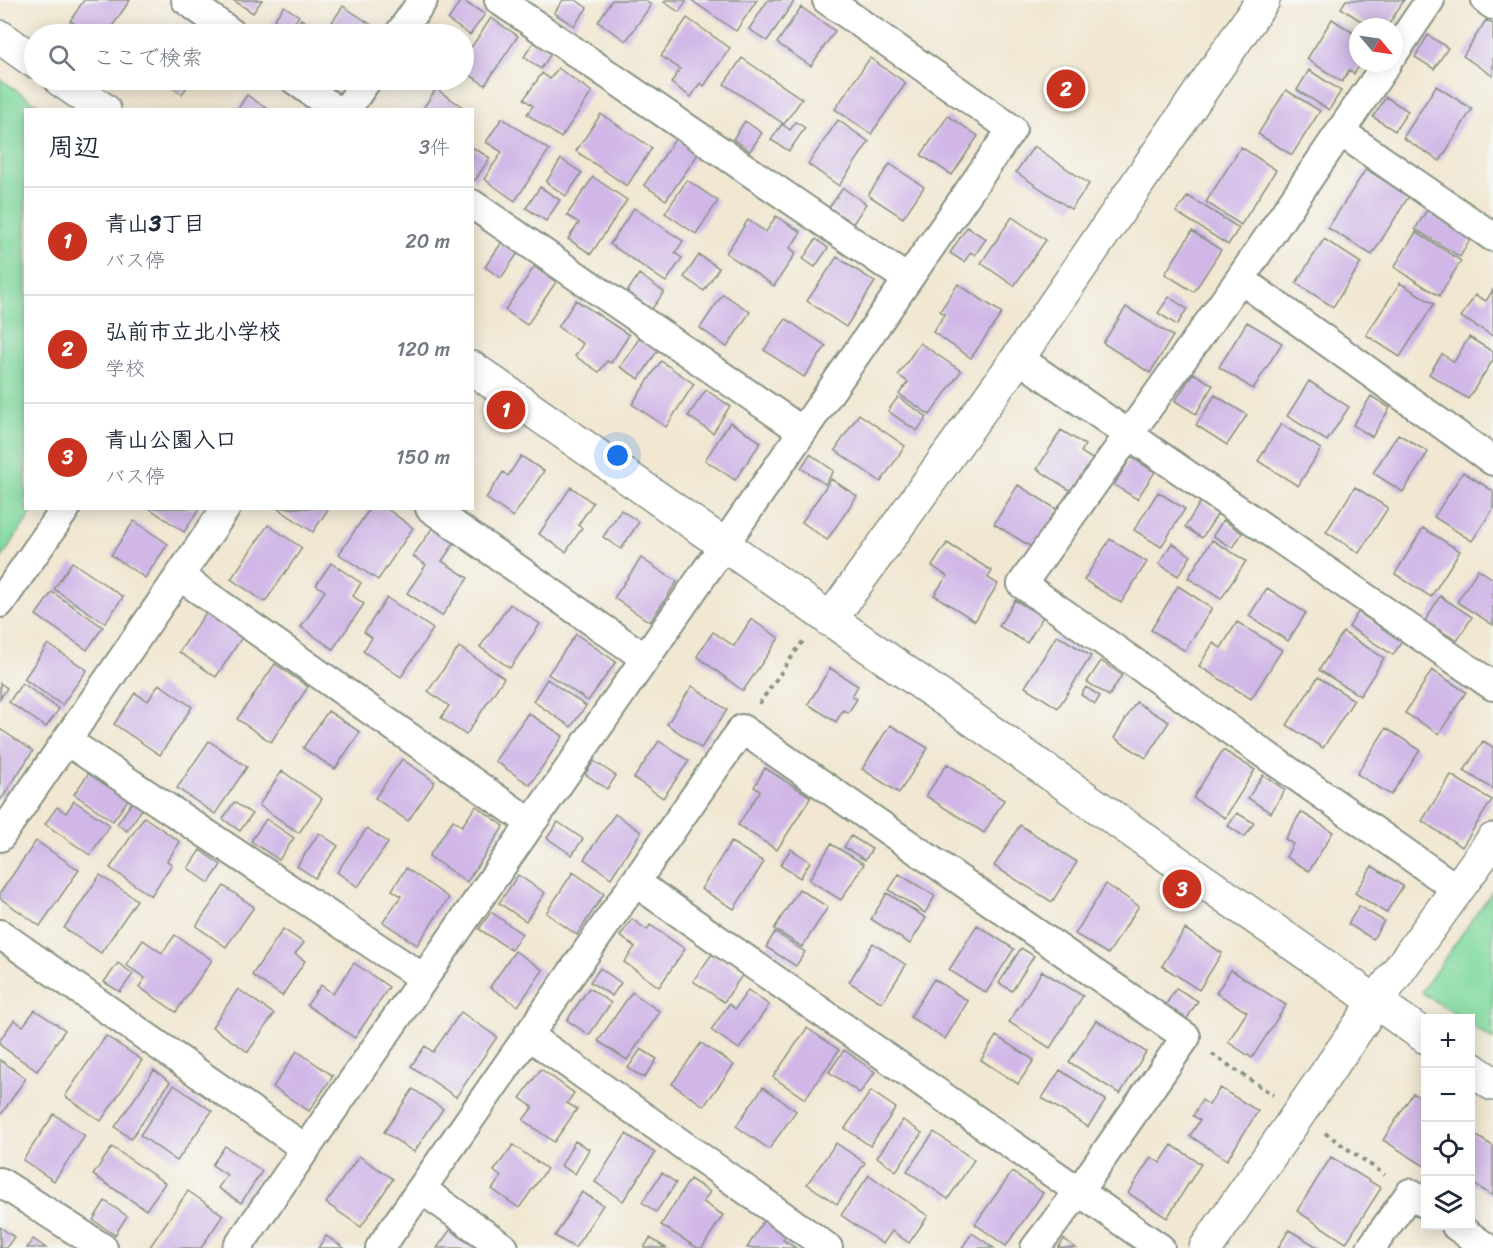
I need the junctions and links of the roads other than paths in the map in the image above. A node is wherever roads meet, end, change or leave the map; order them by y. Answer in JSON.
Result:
{"nodes":[{"id":1,"x":186,"y":0,"type":"edge"},
{"id":2,"x":423,"y":0,"type":"edge"},
{"id":3,"x":499,"y":0,"type":"edge"},
{"id":4,"x":827,"y":0,"type":"edge"},
{"id":5,"x":1263,"y":0,"type":"edge"},
{"id":6,"x":1430,"y":0,"type":"edge"},
{"id":7,"x":1486,"y":0,"type":"edge"},
{"id":8,"x":1493,"y":5,"type":"edge"},
{"id":9,"x":219,"y":24,"type":"edge"},
{"id":10,"x":406,"y":24,"type":"edge"},
{"id":11,"x":0,"y":37,"type":"edge"},
{"id":12,"x":1403,"y":40,"type":"edge"},
{"id":13,"x":24,"y":54,"type":"edge"},
{"id":14,"x":1381,"y":72,"type":"edge"},
{"id":15,"x":75,"y":90,"type":"edge"},
{"id":16,"x":309,"y":90,"type":"edge"},
{"id":17,"x":360,"y":90,"type":"edge"},
{"id":18,"x":101,"y":108,"type":"edge"},
{"id":19,"x":333,"y":108,"type":"edge"},
{"id":20,"x":347,"y":108,"type":"edge"},
{"id":21,"x":1341,"y":132,"type":"junction"},
{"id":22,"x":474,"y":205,"type":"edge"},
{"id":23,"x":1493,"y":237,"type":"edge"},
{"id":24,"x":907,"y":279,"type":"junction"},
{"id":25,"x":1239,"y":279,"type":"junction"},
{"id":26,"x":1018,"y":358,"type":"junction"},
{"id":27,"x":474,"y":369,"type":"edge"},
{"id":28,"x":802,"y":431,"type":"junction"},
{"id":29,"x":1130,"y":435,"type":"junction"},
{"id":30,"x":1493,"y":461,"type":"edge"},
{"id":31,"x":65,"y":510,"type":"edge"},
{"id":32,"x":225,"y":510,"type":"edge"},
{"id":33,"x":433,"y":510,"type":"edge"},
{"id":34,"x":723,"y":544,"type":"junction"},
{"id":35,"x":182,"y":577,"type":"junction"},
{"id":36,"x":0,"y":603,"type":"edge"},
{"id":37,"x":819,"y":627,"type":"junction"},
{"id":38,"x":645,"y":658,"type":"junction"},
{"id":39,"x":1493,"y":686,"type":"edge"},
{"id":40,"x":67,"y":741,"type":"junction"},
{"id":41,"x":531,"y":823,"type":"junction"},
{"id":42,"x":0,"y":837,"type":"edge"},
{"id":43,"x":1493,"y":840,"type":"edge"},
{"id":44,"x":635,"y":882,"type":"junction"},
{"id":45,"x":1457,"y":889,"type":"junction"},
{"id":46,"x":0,"y":934,"type":"edge"},
{"id":47,"x":423,"y":978,"type":"junction"},
{"id":48,"x":1375,"y":1002,"type":"junction"},
{"id":49,"x":1421,"y":1034,"type":"edge"},
{"id":50,"x":528,"y":1035,"type":"junction"},
{"id":51,"x":1475,"y":1071,"type":"edge"},
{"id":52,"x":1493,"y":1084,"type":"edge"},
{"id":53,"x":306,"y":1149,"type":"junction"},
{"id":54,"x":0,"y":1182,"type":"edge"},
{"id":55,"x":420,"y":1189,"type":"junction"},
{"id":56,"x":1079,"y":1191,"type":"junction"},
{"id":57,"x":1418,"y":1198,"type":"edge"},
{"id":58,"x":1462,"y":1230,"type":"edge"},
{"id":59,"x":103,"y":1248,"type":"edge"},
{"id":60,"x":237,"y":1248,"type":"edge"},
{"id":61,"x":380,"y":1248,"type":"edge"},
{"id":62,"x":504,"y":1248,"type":"edge"},
{"id":63,"x":828,"y":1248,"type":"edge"},
{"id":64,"x":1035,"y":1248,"type":"edge"},
{"id":65,"x":1160,"y":1248,"type":"edge"},
{"id":66,"x":1206,"y":1248,"type":"edge"},
{"id":67,"x":1371,"y":1248,"type":"edge"},
{"id":68,"x":1487,"y":1248,"type":"edge"}],
"edges":[{"from":1,"to":9,"type":"street"},
{"from":2,"to":10,"type":"street"},
{"from":3,"to":24,"type":"street"},
{"from":4,"to":24,"type":"street"},
{"from":5,"to":26,"type":"street"},
{"from":6,"to":12,"type":"street"},
{"from":7,"to":8,"type":"street"},
{"from":11,"to":13,"type":"street"},
{"from":14,"to":21,"type":"street"},
{"from":15,"to":18,"type":"street"},
{"from":16,"to":19,"type":"street"},
{"from":17,"to":20,"type":"street"},
{"from":21,"to":23,"type":"street"},
{"from":21,"to":25,"type":"street"},
{"from":22,"to":28,"type":"street"},
{"from":24,"to":28,"type":"street"},
{"from":25,"to":29,"type":"street"},
{"from":25,"to":30,"type":"street"},
{"from":26,"to":29,"type":"street"},
{"from":26,"to":37,"type":"street"},
{"from":27,"to":34,"type":"street"},
{"from":28,"to":34,"type":"street"},
{"from":29,"to":39,"type":"street"},
{"from":29,"to":45,"type":"street"},
{"from":31,"to":36,"type":"street"},
{"from":32,"to":35,"type":"street"},
{"from":33,"to":38,"type":"street"},
{"from":34,"to":37,"type":"street"},
{"from":34,"to":38,"type":"street"},
{"from":35,"to":40,"type":"street"},
{"from":35,"to":41,"type":"street"},
{"from":37,"to":48,"type":"street"},
{"from":38,"to":41,"type":"street"},
{"from":40,"to":42,"type":"street"},
{"from":40,"to":47,"type":"street"},
{"from":41,"to":47,"type":"street"},
{"from":43,"to":45,"type":"street"},
{"from":44,"to":50,"type":"street"},
{"from":44,"to":56,"type":"street"},
{"from":44,"to":56,"type":"street"},
{"from":45,"to":48,"type":"street"},
{"from":46,"to":53,"type":"street"},
{"from":47,"to":53,"type":"street"},
{"from":48,"to":49,"type":"street"},
{"from":48,"to":66,"type":"street"},
{"from":50,"to":55,"type":"street"},
{"from":50,"to":63,"type":"street"},
{"from":51,"to":52,"type":"street"},
{"from":53,"to":60,"type":"street"},
{"from":54,"to":59,"type":"street"},
{"from":55,"to":61,"type":"street"},
{"from":55,"to":62,"type":"street"},
{"from":56,"to":64,"type":"street"},
{"from":56,"to":65,"type":"street"},
{"from":57,"to":67,"type":"street"},
{"from":58,"to":68,"type":"street"}]}
